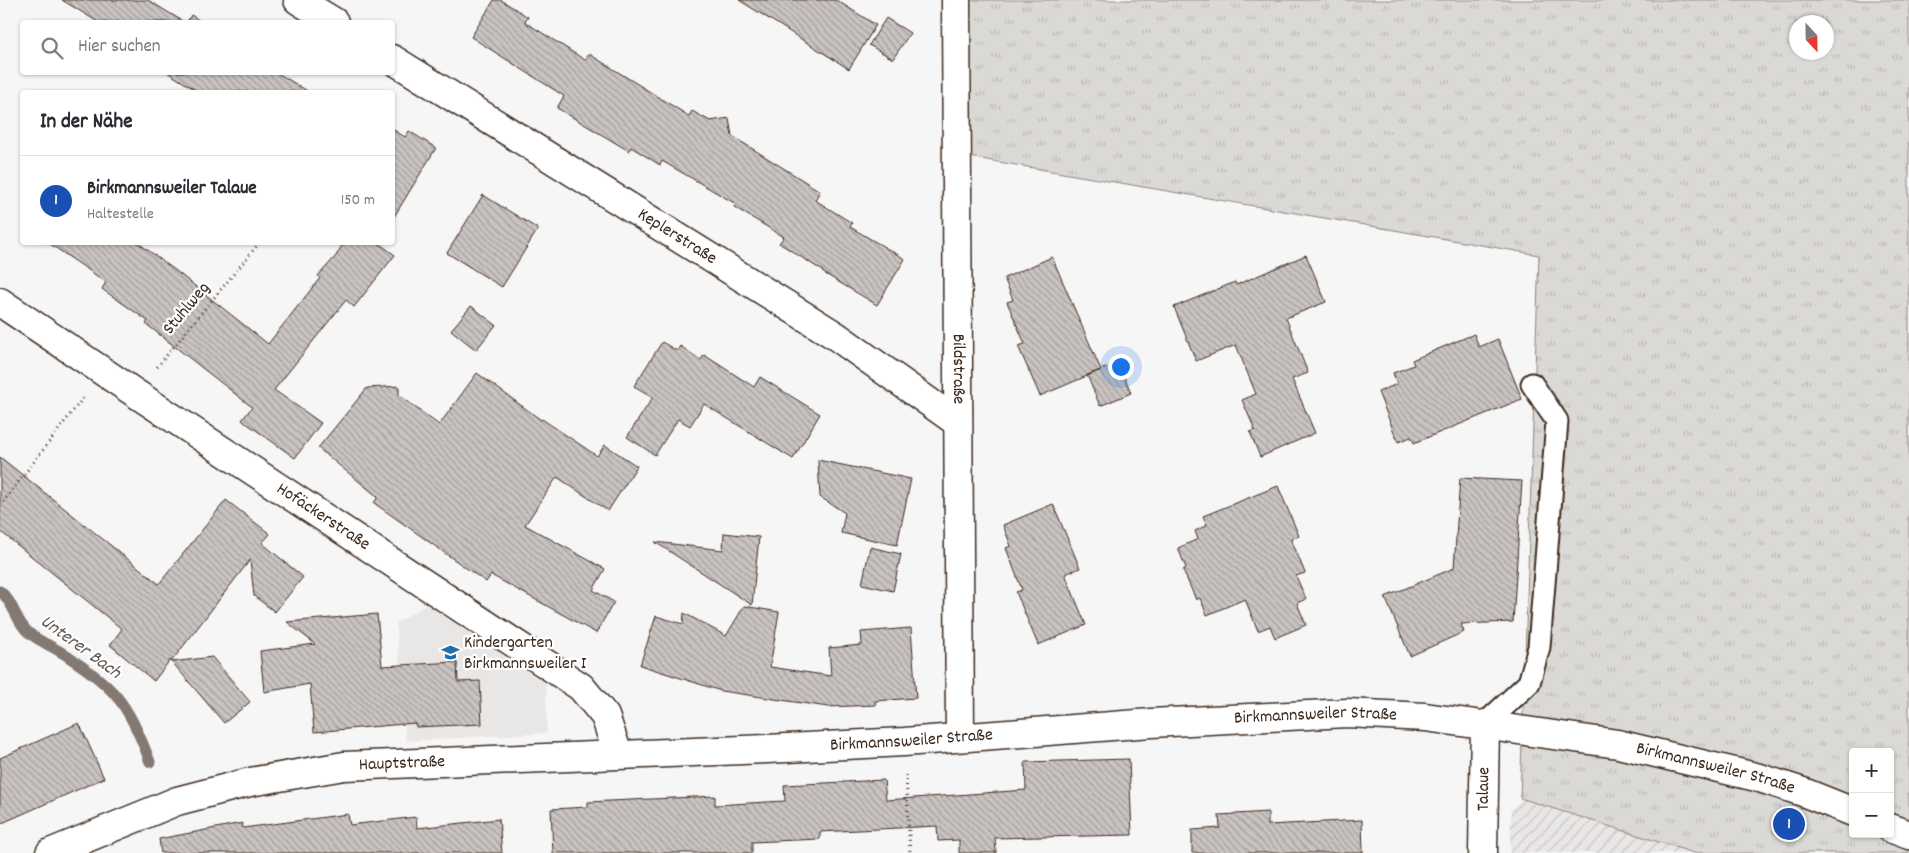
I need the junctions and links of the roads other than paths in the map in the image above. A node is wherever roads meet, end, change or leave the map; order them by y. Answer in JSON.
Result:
{"nodes":[{"id":1,"x":298,"y":0,"type":"edge"},
{"id":2,"x":956,"y":0,"type":"edge"},
{"id":3,"x":331,"y":20,"type":"edge"},
{"id":4,"x":395,"y":62,"type":"edge"},
{"id":5,"x":0,"y":302,"type":"edge"},
{"id":6,"x":1532,"y":384,"type":"dead end"},
{"id":7,"x":957,"y":422,"type":"junction"},
{"id":8,"x":1484,"y":724,"type":"junction"},
{"id":9,"x":960,"y":737,"type":"junction"},
{"id":10,"x":767,"y":749,"type":"joint"},
{"id":11,"x":618,"y":754,"type":"junction"},
{"id":12,"x":1849,"y":810,"type":"edge"},
{"id":13,"x":1894,"y":829,"type":"edge"},
{"id":14,"x":1909,"y":835,"type":"edge"},
{"id":15,"x":50,"y":853,"type":"edge"},
{"id":16,"x":1483,"y":853,"type":"edge"}],
"edges":[{"from":1,"to":3,"type":"street"},
{"from":2,"to":7,"type":"street","name":"Bildstraße"},
{"from":4,"to":7,"type":"street","name":"Keplerstraße"},
{"from":5,"to":11,"type":"street","name":"Hofäckerstraße"},
{"from":6,"to":8,"type":"lane"},
{"from":7,"to":9,"type":"street","name":"Bildstraße"},
{"from":8,"to":9,"type":"street","name":"Birkmannsweiler Straße"},
{"from":8,"to":12,"type":"street","name":"Birkmannsweiler Straße"},
{"from":8,"to":16,"type":"street","name":"Talaue"},
{"from":9,"to":10,"type":"street","name":"Birkmannsweiler Straße"},
{"from":10,"to":11,"type":"street","name":"Hauptstraße"},
{"from":11,"to":15,"type":"street","name":"Hauptstraße"},
{"from":13,"to":14,"type":"street"}]}
